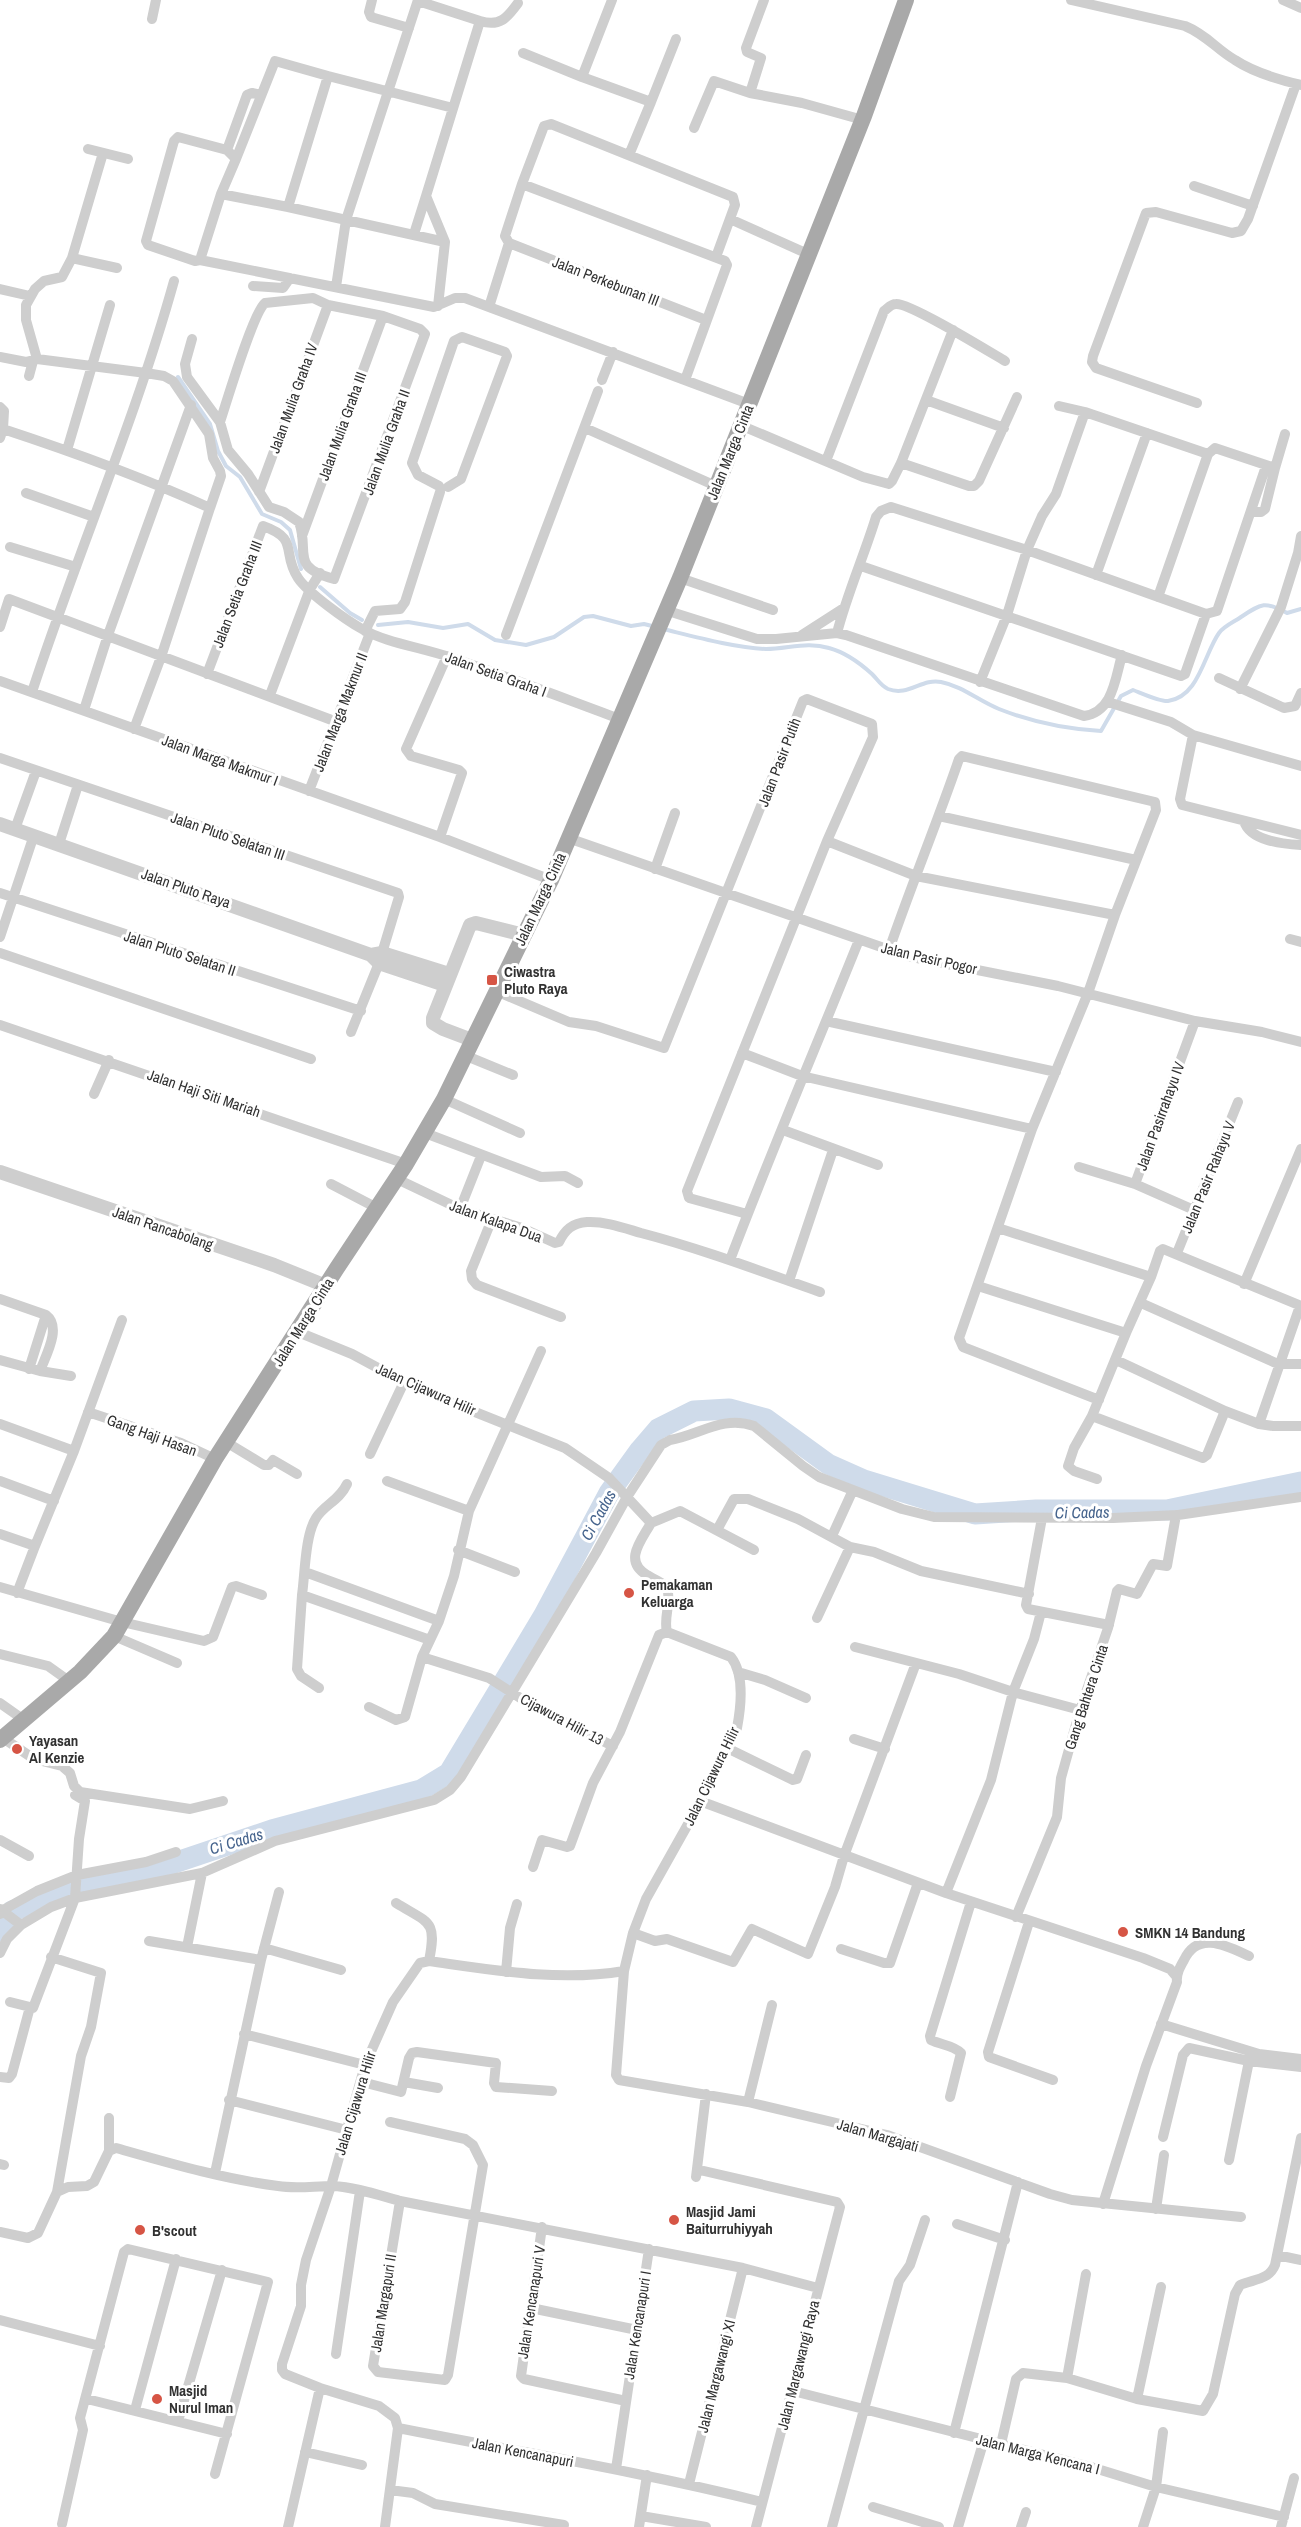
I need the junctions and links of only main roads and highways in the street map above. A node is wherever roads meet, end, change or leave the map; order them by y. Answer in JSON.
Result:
{"nodes":[{"id":1,"x":906,"y":0,"type":"edge"},
{"id":2,"x":1,"y":1739,"type":"edge"}],
"edges":[{"from":1,"to":2,"type":"main road","name":"Jalan Marga Cinta"}]}
